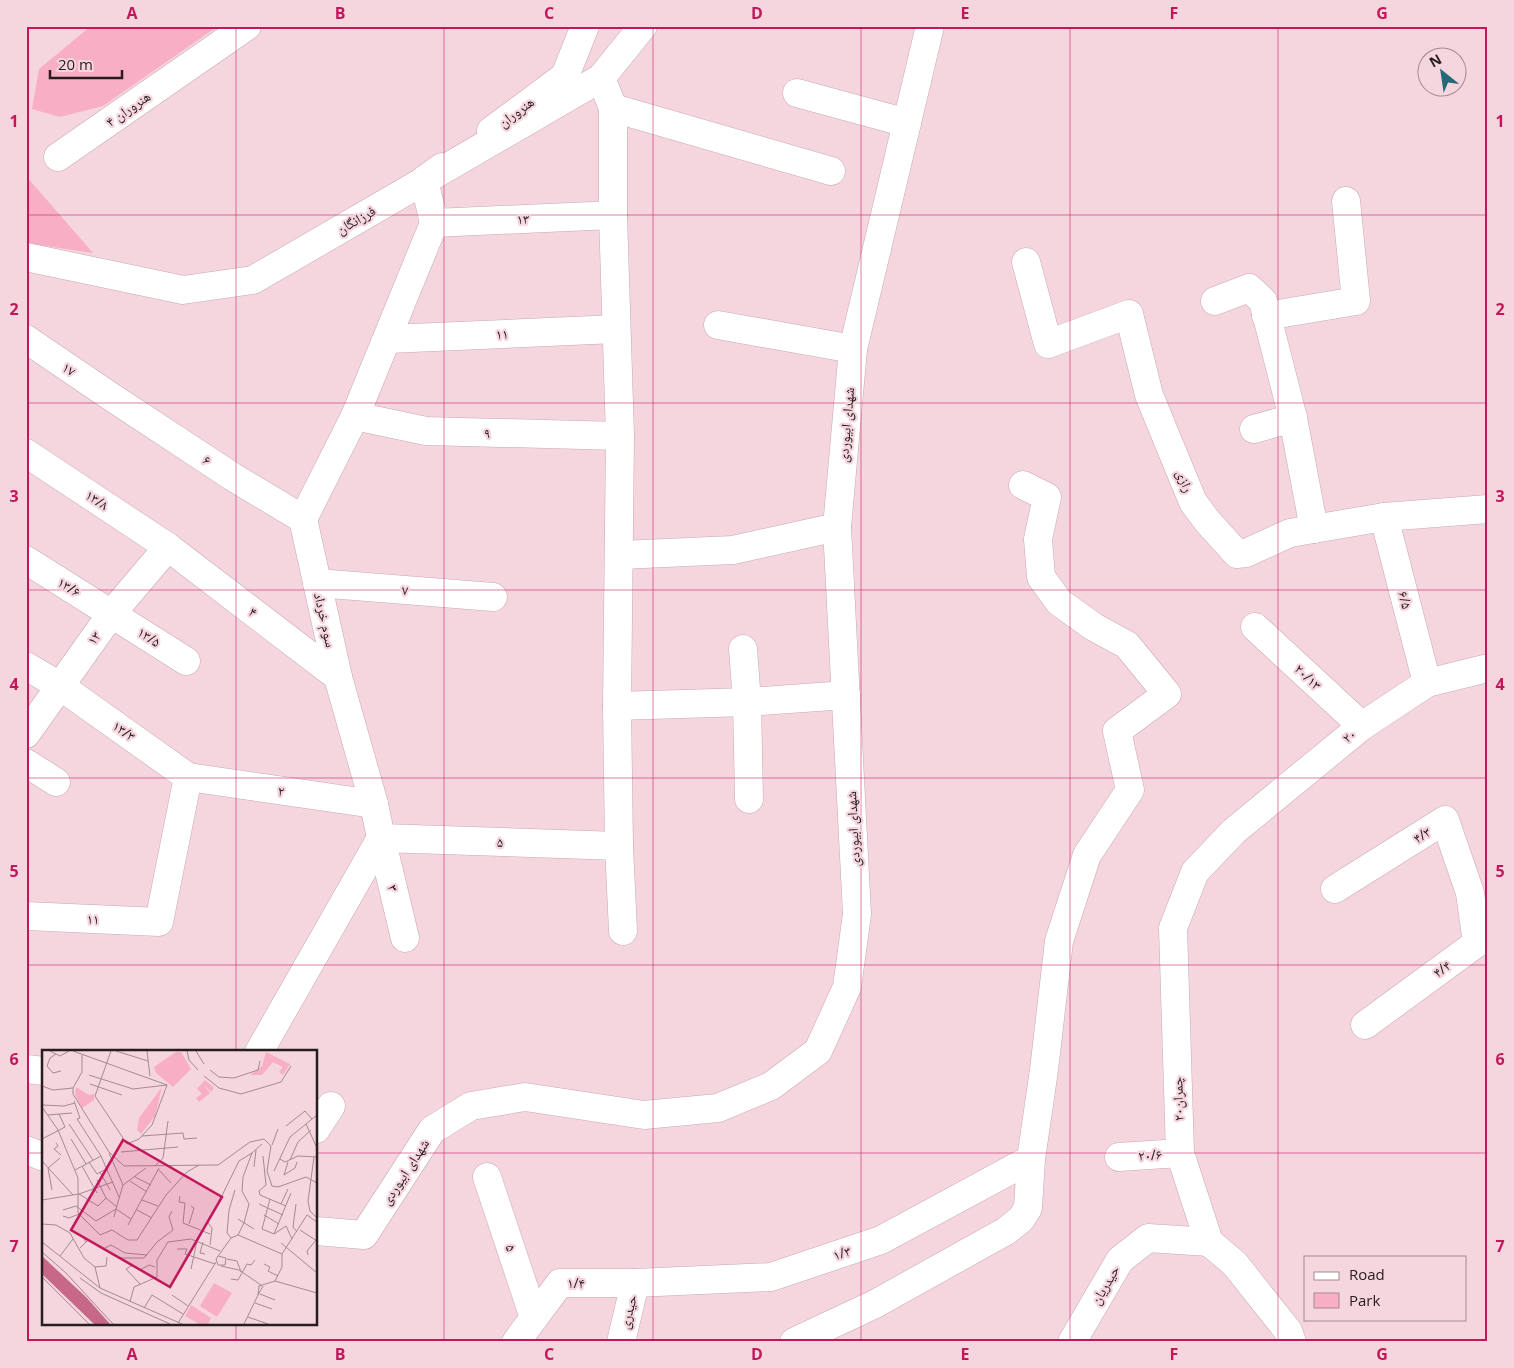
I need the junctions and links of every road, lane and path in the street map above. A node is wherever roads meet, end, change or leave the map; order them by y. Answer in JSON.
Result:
{"nodes":[{"id":1,"x":247,"y":26,"type":"edge"},
{"id":2,"x":585,"y":26,"type":"edge"},
{"id":3,"x":643,"y":26,"type":"edge"},
{"id":4,"x":930,"y":26,"type":"edge"},
{"id":5,"x":601,"y":78,"type":"junction"},
{"id":6,"x":797,"y":93,"type":"dead end"},
{"id":7,"x":613,"y":108,"type":"junction"},
{"id":8,"x":907,"y":124,"type":"junction"},
{"id":9,"x":58,"y":157,"type":"dead end"},
{"id":10,"x":832,"y":171,"type":"dead end"},
{"id":11,"x":424,"y":180,"type":"junction"},
{"id":12,"x":1346,"y":201,"type":"dead end"},
{"id":13,"x":613,"y":215,"type":"junction"},
{"id":14,"x":434,"y":223,"type":"junction"},
{"id":15,"x":26,"y":257,"type":"edge"},
{"id":16,"x":1026,"y":262,"type":"dead end"},
{"id":17,"x":1215,"y":301,"type":"dead end"},
{"id":18,"x":1266,"y":316,"type":"junction"},
{"id":19,"x":718,"y":325,"type":"dead end"},
{"id":20,"x":616,"y":329,"type":"junction"},
{"id":21,"x":26,"y":339,"type":"edge"},
{"id":22,"x":388,"y":339,"type":"junction"},
{"id":23,"x":853,"y":349,"type":"junction"},
{"id":24,"x":113,"y":398,"type":"joint"},
{"id":25,"x":355,"y":416,"type":"junction"},
{"id":26,"x":1293,"y":418,"type":"junction"},
{"id":27,"x":1254,"y":429,"type":"dead end"},
{"id":28,"x":620,"y":436,"type":"junction"},
{"id":29,"x":26,"y":453,"type":"edge"},
{"id":30,"x":1023,"y":485,"type":"dead end"},
{"id":31,"x":1488,"y":509,"type":"edge"},
{"id":32,"x":1384,"y":518,"type":"junction"},
{"id":33,"x":303,"y":519,"type":"junction"},
{"id":34,"x":837,"y":527,"type":"junction"},
{"id":35,"x":1314,"y":529,"type":"junction"},
{"id":36,"x":168,"y":547,"type":"junction"},
{"id":37,"x":620,"y":555,"type":"junction"},
{"id":38,"x":26,"y":560,"type":"edge"},
{"id":39,"x":317,"y":583,"type":"junction"},
{"id":40,"x":493,"y":597,"type":"dead end"},
{"id":41,"x":112,"y":613,"type":"junction"},
{"id":42,"x":1255,"y":628,"type":"dead end"},
{"id":43,"x":743,"y":649,"type":"dead end"},
{"id":44,"x":186,"y":662,"type":"dead end"},
{"id":45,"x":26,"y":666,"type":"edge"},
{"id":46,"x":1488,"y":668,"type":"edge"},
{"id":47,"x":338,"y":677,"type":"junction"},
{"id":48,"x":1427,"y":683,"type":"junction"},
{"id":49,"x":60,"y":686,"type":"junction"},
{"id":50,"x":846,"y":695,"type":"junction"},
{"id":51,"x":747,"y":702,"type":"junction"},
{"id":52,"x":617,"y":706,"type":"junction"},
{"id":53,"x":1362,"y":726,"type":"junction"},
{"id":54,"x":26,"y":734,"type":"edge"},
{"id":55,"x":26,"y":763,"type":"edge"},
{"id":56,"x":188,"y":777,"type":"junction"},
{"id":57,"x":56,"y":782,"type":"dead end"},
{"id":58,"x":749,"y":799,"type":"dead end"},
{"id":59,"x":374,"y":804,"type":"junction"},
{"id":60,"x":1228,"y":837,"type":"joint"},
{"id":61,"x":381,"y":838,"type":"junction"},
{"id":62,"x":619,"y":846,"type":"junction"},
{"id":63,"x":1335,"y":889,"type":"dead end"},
{"id":64,"x":1479,"y":891,"type":"edge"},
{"id":65,"x":26,"y":916,"type":"edge"},
{"id":66,"x":623,"y":931,"type":"dead end"},
{"id":67,"x":406,"y":938,"type":"dead end"},
{"id":68,"x":1365,"y":1025,"type":"dead end"},
{"id":69,"x":260,"y":1050,"type":"edge"},
{"id":70,"x":26,"y":1069,"type":"edge"},
{"id":71,"x":42,"y":1071,"type":"edge"},
{"id":72,"x":331,"y":1106,"type":"dead end"},
{"id":73,"x":318,"y":1126,"type":"edge"},
{"id":74,"x":26,"y":1150,"type":"edge"},
{"id":75,"x":1180,"y":1154,"type":"junction"},
{"id":76,"x":42,"y":1156,"type":"edge"},
{"id":77,"x":1119,"y":1157,"type":"dead end"},
{"id":78,"x":1031,"y":1160,"type":"junction"},
{"id":79,"x":487,"y":1177,"type":"dead end"},
{"id":80,"x":318,"y":1231,"type":"edge"},
{"id":81,"x":1209,"y":1242,"type":"junction"},
{"id":82,"x":635,"y":1283,"type":"junction"},
{"id":83,"x":534,"y":1318,"type":"junction"},
{"id":84,"x":516,"y":1342,"type":"edge"},
{"id":85,"x":621,"y":1342,"type":"edge"},
{"id":86,"x":794,"y":1342,"type":"edge"},
{"id":87,"x":1072,"y":1342,"type":"edge"},
{"id":88,"x":1292,"y":1342,"type":"edge"}],
"edges":[{"from":1,"to":9,"type":"street","name":"هنروران ۴"},
{"from":2,"to":11,"type":"street","name":"هنروران"},
{"from":3,"to":5,"type":"street","name":"فرزانگان"},
{"from":4,"to":8,"type":"street","name":"شهدای ابیوردی"},
{"from":5,"to":7,"type":"street"},
{"from":5,"to":11,"type":"street","name":"فرزانگان"},
{"from":6,"to":8,"type":"street"},
{"from":7,"to":10,"type":"street"},
{"from":7,"to":13,"type":"street"},
{"from":8,"to":23,"type":"street","name":"شهدای ابیوردی"},
{"from":11,"to":14,"type":"street"},
{"from":11,"to":15,"type":"street","name":"فرزانگان"},
{"from":12,"to":18,"type":"street"},
{"from":13,"to":14,"type":"street","name":"۱۳"},
{"from":13,"to":20,"type":"street"},
{"from":14,"to":22,"type":"street"},
{"from":16,"to":35,"type":"street","name":"رازی"},
{"from":17,"to":18,"type":"street"},
{"from":18,"to":26,"type":"street"},
{"from":19,"to":23,"type":"street"},
{"from":20,"to":22,"type":"street","name":"۱۱"},
{"from":20,"to":28,"type":"street"},
{"from":21,"to":24,"type":"street","name":"۱۷"},
{"from":22,"to":25,"type":"street"},
{"from":23,"to":34,"type":"street","name":"شهدای ابیوردی"},
{"from":24,"to":33,"type":"street","name":"۶"},
{"from":25,"to":28,"type":"street","name":"۹"},
{"from":25,"to":33,"type":"street"},
{"from":26,"to":27,"type":"street"},
{"from":26,"to":35,"type":"street"},
{"from":28,"to":37,"type":"street"},
{"from":29,"to":36,"type":"street","name":"۱۳/۸"},
{"from":30,"to":78,"type":"street"},
{"from":31,"to":32,"type":"street","name":"رازی"},
{"from":32,"to":35,"type":"street","name":"رازی"},
{"from":32,"to":48,"type":"street","name":"۶/۵"},
{"from":33,"to":39,"type":"street","name":"سوم خرداد"},
{"from":34,"to":37,"type":"street"},
{"from":34,"to":50,"type":"street","name":"شهدای ابیوردی"},
{"from":36,"to":41,"type":"street","name":"۱۳"},
{"from":36,"to":47,"type":"street","name":"۴"},
{"from":37,"to":52,"type":"street"},
{"from":38,"to":41,"type":"street","name":"۱۳/۶"},
{"from":39,"to":40,"type":"street","name":"۷"},
{"from":39,"to":47,"type":"street","name":"سوم خرداد"},
{"from":41,"to":44,"type":"street","name":"۱۳/۵"},
{"from":41,"to":49,"type":"street","name":"۱۳"},
{"from":42,"to":53,"type":"street","name":"۲۰/۱۳"},
{"from":43,"to":51,"type":"street"},
{"from":45,"to":49,"type":"street","name":"۱۳/۳"},
{"from":46,"to":48,"type":"street","name":"۲۰"},
{"from":47,"to":59,"type":"street","name":"سوم خرداد"},
{"from":48,"to":53,"type":"street","name":"۲۰"},
{"from":49,"to":54,"type":"street","name":"۱۳"},
{"from":49,"to":56,"type":"street","name":"۱۳/۳"},
{"from":50,"to":51,"type":"street"},
{"from":50,"to":80,"type":"street","name":"شهدای ابیوردی"},
{"from":51,"to":52,"type":"street"},
{"from":51,"to":58,"type":"street"},
{"from":52,"to":62,"type":"street"},
{"from":53,"to":60,"type":"street","name":"۲۰"},
{"from":55,"to":57,"type":"street"},
{"from":56,"to":59,"type":"street","name":"۲"},
{"from":56,"to":65,"type":"street","name":"۱۱"},
{"from":59,"to":61,"type":"street","name":"سوم خرداد"},
{"from":60,"to":75,"type":"street","name":"چمران۲۰"},
{"from":61,"to":62,"type":"street","name":"۵"},
{"from":61,"to":67,"type":"street","name":"۳"},
{"from":61,"to":69,"type":"street"},
{"from":62,"to":66,"type":"street"},
{"from":63,"to":64,"type":"street","name":"۴/۳"},
{"from":64,"to":68,"type":"street","name":"۴/۴"},
{"from":70,"to":71,"type":"street"},
{"from":72,"to":73,"type":"street"},
{"from":74,"to":76,"type":"street"},
{"from":75,"to":77,"type":"street","name":"۲۰/۶"},
{"from":75,"to":81,"type":"street","name":"چمران۲۰"},
{"from":78,"to":82,"type":"street","name":"۱/۳"},
{"from":78,"to":86,"type":"street"},
{"from":79,"to":83,"type":"street","name":"۵"},
{"from":81,"to":87,"type":"street","name":"حیدریان"},
{"from":81,"to":88,"type":"street"},
{"from":82,"to":83,"type":"street","name":"۱/۴"},
{"from":82,"to":85,"type":"street","name":"حیدری"},
{"from":83,"to":84,"type":"street","name":"۱/۴"}]}
